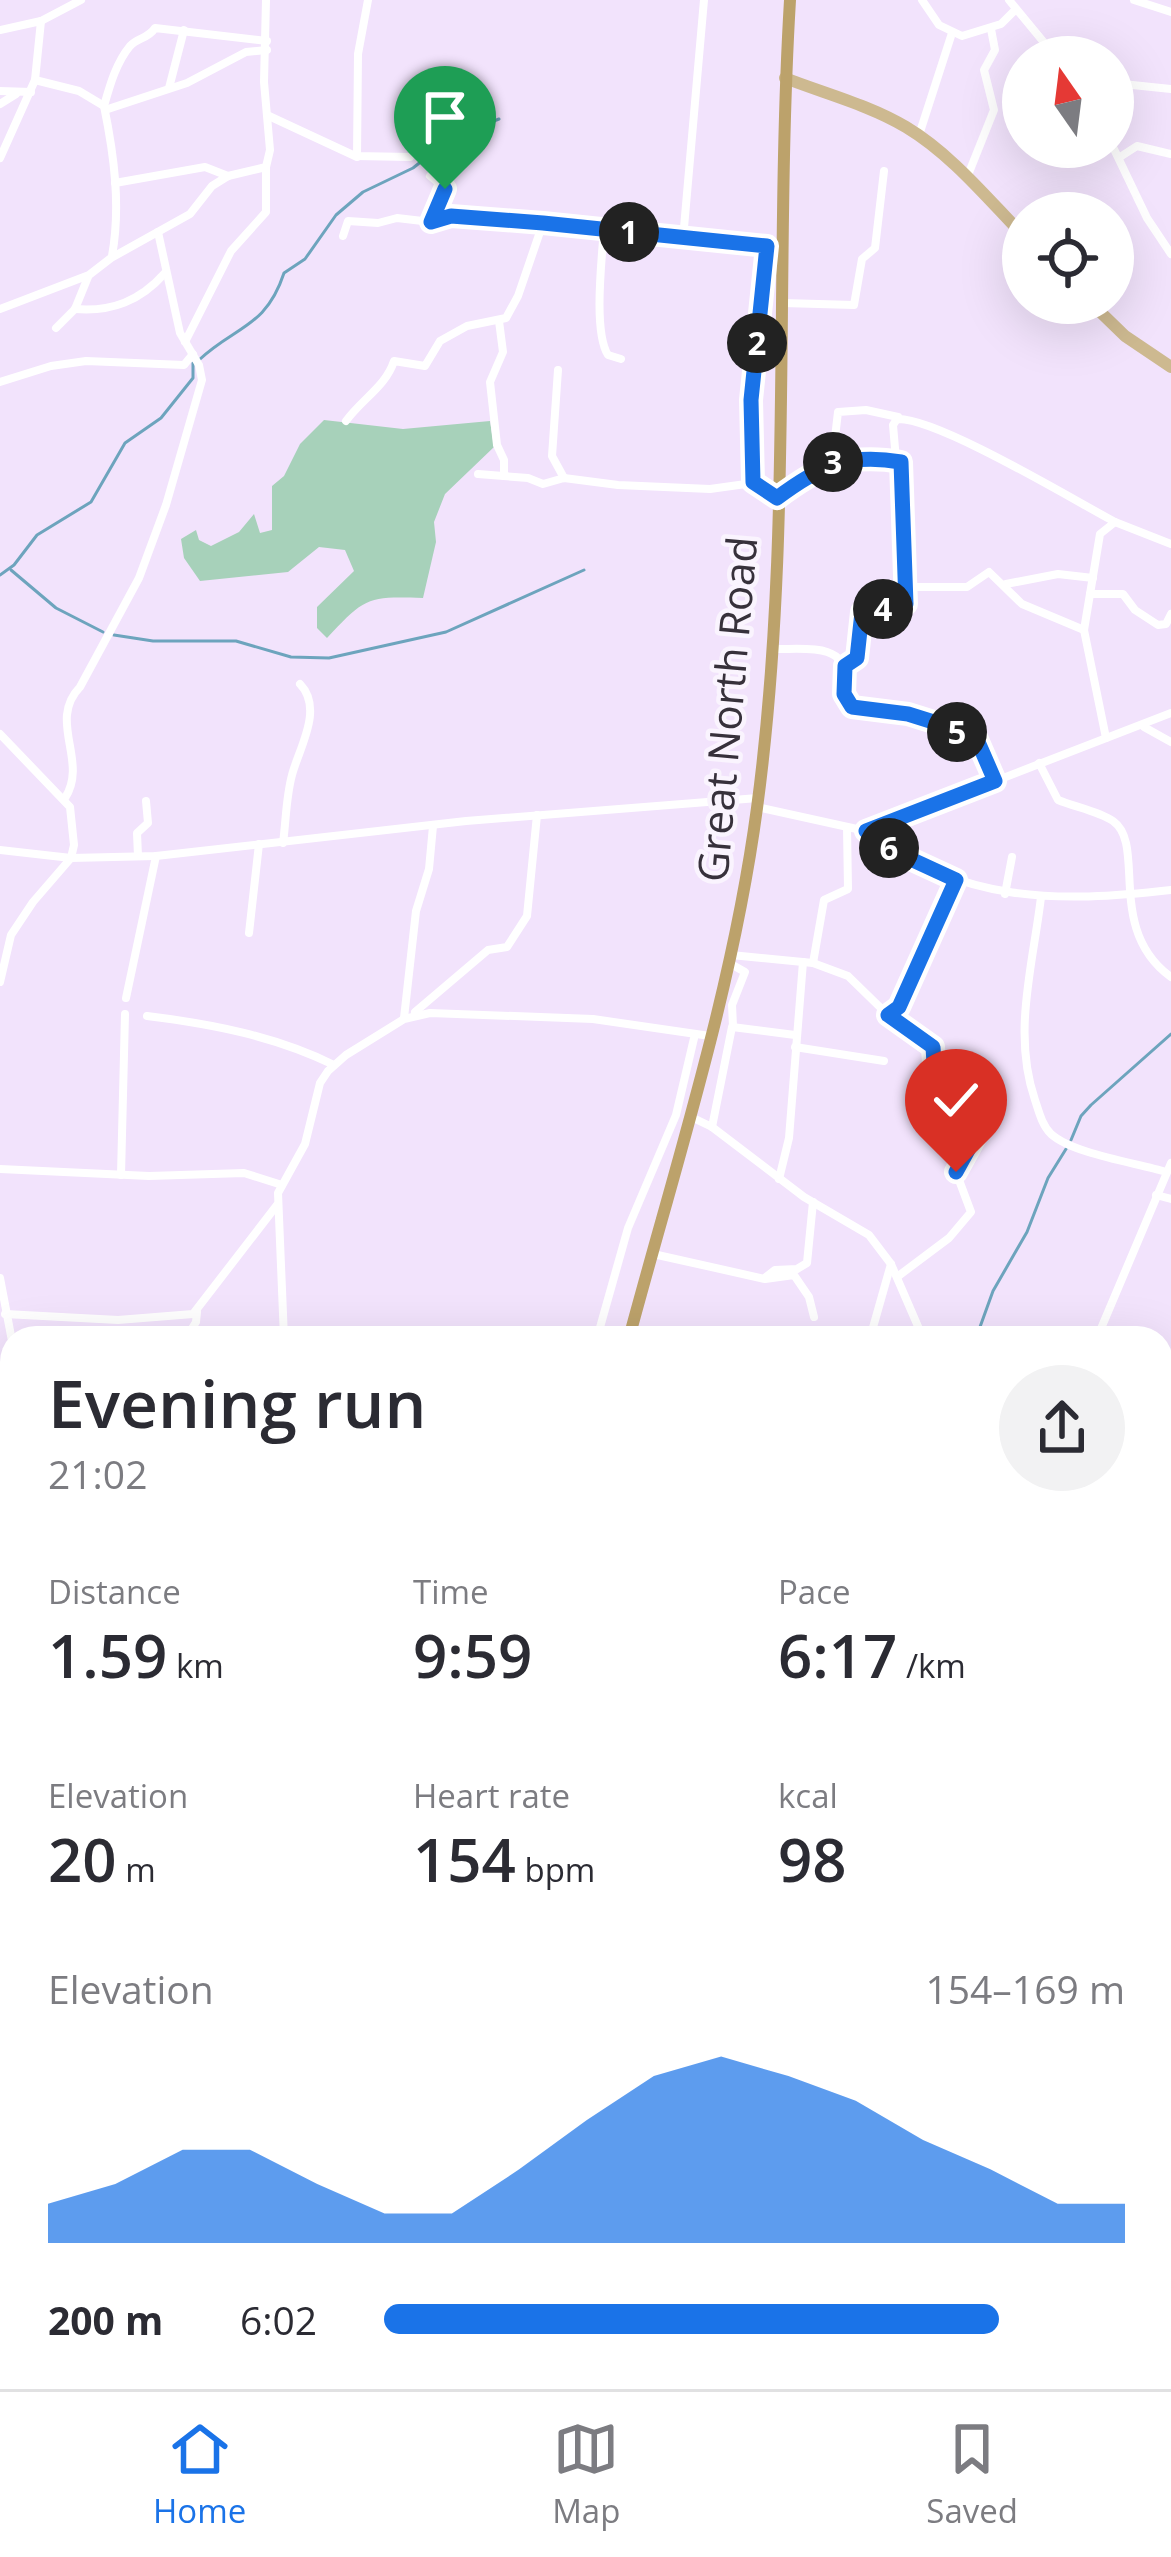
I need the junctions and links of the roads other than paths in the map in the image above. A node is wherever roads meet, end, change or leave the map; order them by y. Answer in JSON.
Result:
{"nodes":[{"id":1,"x":266,"y":0,"type":"edge"},
{"id":2,"x":368,"y":0,"type":"edge"},
{"id":3,"x":704,"y":0,"type":"edge"},
{"id":4,"x":790,"y":0,"type":"edge"},
{"id":5,"x":922,"y":0,"type":"edge"},
{"id":6,"x":1009,"y":0,"type":"edge"},
{"id":7,"x":1134,"y":0,"type":"edge"},
{"id":8,"x":73,"y":1,"type":"edge"},
{"id":9,"x":1016,"y":9,"type":"junction"},
{"id":10,"x":1171,"y":12,"type":"edge"},
{"id":11,"x":41,"y":21,"type":"junction"},
{"id":12,"x":991,"y":29,"type":"junction"},
{"id":13,"x":0,"y":30,"type":"edge"},
{"id":14,"x":184,"y":30,"type":"junction"},
{"id":15,"x":952,"y":33,"type":"junction"},
{"id":16,"x":1038,"y":36,"type":"edge"},
{"id":17,"x":267,"y":46,"type":"junction"},
{"id":18,"x":785,"y":78,"type":"junction"},
{"id":19,"x":35,"y":80,"type":"junction"},
{"id":20,"x":1134,"y":85,"type":"edge"},
{"id":21,"x":168,"y":89,"type":"junction"},
{"id":22,"x":1171,"y":89,"type":"edge"},
{"id":23,"x":0,"y":91,"type":"edge"},
{"id":24,"x":31,"y":92,"type":"junction"},
{"id":25,"x":17,"y":93,"type":"junction"},
{"id":26,"x":0,"y":104,"type":"edge"},
{"id":27,"x":104,"y":108,"type":"junction"},
{"id":28,"x":268,"y":115,"type":"junction"},
{"id":29,"x":919,"y":135,"type":"junction"},
{"id":30,"x":1134,"y":148,"type":"edge"},
{"id":31,"x":1171,"y":154,"type":"edge"},
{"id":32,"x":357,"y":157,"type":"junction"},
{"id":33,"x":410,"y":157,"type":"dead end"},
{"id":34,"x":0,"y":158,"type":"edge"},
{"id":35,"x":266,"y":167,"type":"junction"},
{"id":36,"x":1125,"y":168,"type":"edge"},
{"id":37,"x":884,"y":171,"type":"dead end"},
{"id":38,"x":228,"y":176,"type":"junction"},
{"id":39,"x":430,"y":176,"type":"dead end"},
{"id":40,"x":967,"y":177,"type":"junction"},
{"id":41,"x":115,"y":183,"type":"junction"},
{"id":42,"x":1002,"y":213,"type":"edge"},
{"id":43,"x":431,"y":222,"type":"junction"},
{"id":44,"x":543,"y":223,"type":"junction"},
{"id":45,"x":604,"y":228,"type":"junction"},
{"id":46,"x":158,"y":232,"type":"junction"},
{"id":47,"x":344,"y":236,"type":"dead end"},
{"id":48,"x":683,"y":239,"type":"junction"},
{"id":49,"x":767,"y":246,"type":"junction"},
{"id":50,"x":783,"y":248,"type":"junction"},
{"id":51,"x":1171,"y":254,"type":"edge"},
{"id":52,"x":111,"y":258,"type":"junction"},
{"id":53,"x":166,"y":272,"type":"junction"},
{"id":54,"x":89,"y":275,"type":"junction"},
{"id":55,"x":782,"y":303,"type":"junction"},
{"id":56,"x":0,"y":309,"type":"edge"},
{"id":57,"x":75,"y":309,"type":"junction"},
{"id":58,"x":500,"y":321,"type":"junction"},
{"id":59,"x":1112,"y":324,"type":"edge"},
{"id":60,"x":56,"y":328,"type":"dead end"},
{"id":61,"x":184,"y":343,"type":"junction"},
{"id":62,"x":193,"y":354,"type":"junction"},
{"id":63,"x":620,"y":359,"type":"dead end"},
{"id":64,"x":1171,"y":367,"type":"edge"},
{"id":65,"x":558,"y":370,"type":"dead end"},
{"id":66,"x":0,"y":382,"type":"edge"},
{"id":67,"x":901,"y":418,"type":"junction"},
{"id":68,"x":346,"y":421,"type":"dead end"},
{"id":69,"x":896,"y":460,"type":"junction"},
{"id":70,"x":832,"y":463,"type":"junction"},
{"id":71,"x":478,"y":474,"type":"dead end"},
{"id":72,"x":504,"y":476,"type":"junction"},
{"id":73,"x":564,"y":478,"type":"junction"},
{"id":74,"x":753,"y":482,"type":"junction"},
{"id":75,"x":777,"y":498,"type":"junction"},
{"id":76,"x":1115,"y":522,"type":"junction"},
{"id":77,"x":1171,"y":544,"type":"edge"},
{"id":78,"x":1093,"y":578,"type":"junction"},
{"id":79,"x":1004,"y":584,"type":"junction"},
{"id":80,"x":907,"y":586,"type":"junction"},
{"id":81,"x":1090,"y":594,"type":"junction"},
{"id":82,"x":1171,"y":614,"type":"edge"},
{"id":83,"x":1084,"y":630,"type":"junction"},
{"id":84,"x":771,"y":649,"type":"junction"},
{"id":85,"x":845,"y":666,"type":"junction"},
{"id":86,"x":301,"y":684,"type":"dead end"},
{"id":87,"x":1171,"y":713,"type":"edge"},
{"id":88,"x":1142,"y":726,"type":"junction"},
{"id":89,"x":3,"y":737,"type":"edge"},
{"id":90,"x":1106,"y":739,"type":"junction"},
{"id":91,"x":1171,"y":742,"type":"edge"},
{"id":92,"x":0,"y":753,"type":"edge"},
{"id":93,"x":1039,"y":763,"type":"junction"},
{"id":94,"x":995,"y":781,"type":"junction"},
{"id":95,"x":65,"y":798,"type":"junction"},
{"id":96,"x":146,"y":801,"type":"dead end"},
{"id":97,"x":758,"y":802,"type":"junction"},
{"id":98,"x":537,"y":815,"type":"junction"},
{"id":99,"x":433,"y":826,"type":"junction"},
{"id":100,"x":847,"y":827,"type":"junction"},
{"id":101,"x":866,"y":831,"type":"junction"},
{"id":102,"x":283,"y":843,"type":"junction"},
{"id":103,"x":259,"y":844,"type":"junction"},
{"id":104,"x":0,"y":850,"type":"edge"},
{"id":105,"x":138,"y":856,"type":"junction"},
{"id":106,"x":156,"y":856,"type":"junction"},
{"id":107,"x":1012,"y":857,"type":"dead end"},
{"id":108,"x":71,"y":858,"type":"junction"},
{"id":109,"x":956,"y":880,"type":"junction"},
{"id":110,"x":1171,"y":890,"type":"edge"},
{"id":111,"x":1005,"y":894,"type":"junction"},
{"id":112,"x":1128,"y":895,"type":"junction"},
{"id":113,"x":1041,"y":897,"type":"junction"},
{"id":114,"x":249,"y":933,"type":"dead end"},
{"id":115,"x":730,"y":959,"type":"junction"},
{"id":116,"x":808,"y":962,"type":"junction"},
{"id":117,"x":1171,"y":977,"type":"edge"},
{"id":118,"x":0,"y":982,"type":"edge"},
{"id":119,"x":126,"y":998,"type":"dead end"},
{"id":120,"x":726,"y":1003,"type":"junction"},
{"id":121,"x":124,"y":1014,"type":"dead end"},
{"id":122,"x":888,"y":1015,"type":"junction"},
{"id":123,"x":147,"y":1016,"type":"dead end"},
{"id":124,"x":406,"y":1018,"type":"junction"},
{"id":125,"x":733,"y":1026,"type":"junction"},
{"id":126,"x":695,"y":1034,"type":"junction"},
{"id":127,"x":796,"y":1035,"type":"junction"},
{"id":128,"x":710,"y":1036,"type":"junction"},
{"id":129,"x":795,"y":1047,"type":"junction"},
{"id":130,"x":884,"y":1061,"type":"dead end"},
{"id":131,"x":334,"y":1065,"type":"junction"},
{"id":132,"x":700,"y":1074,"type":"junction"},
{"id":133,"x":722,"y":1078,"type":"junction"},
{"id":134,"x":689,"y":1116,"type":"junction"},
{"id":135,"x":712,"y":1127,"type":"junction"},
{"id":136,"x":1168,"y":1167,"type":"edge"},
{"id":137,"x":0,"y":1169,"type":"edge"},
{"id":138,"x":122,"y":1175,"type":"junction"},
{"id":139,"x":779,"y":1179,"type":"junction"},
{"id":140,"x":281,"y":1185,"type":"junction"},
{"id":141,"x":1156,"y":1195,"type":"junction"},
{"id":142,"x":1171,"y":1199,"type":"edge"},
{"id":143,"x":813,"y":1202,"type":"junction"},
{"id":144,"x":277,"y":1205,"type":"junction"},
{"id":145,"x":652,"y":1254,"type":"junction"},
{"id":146,"x":891,"y":1264,"type":"junction"},
{"id":147,"x":897,"y":1276,"type":"junction"},
{"id":148,"x":0,"y":1278,"type":"edge"},
{"id":149,"x":766,"y":1279,"type":"junction"},
{"id":150,"x":197,"y":1312,"type":"junction"},
{"id":151,"x":5,"y":1314,"type":"junction"},
{"id":152,"x":814,"y":1317,"type":"dead end"},
{"id":153,"x":8,"y":1326,"type":"edge"},
{"id":154,"x":194,"y":1326,"type":"edge"},
{"id":155,"x":283,"y":1326,"type":"edge"},
{"id":156,"x":600,"y":1326,"type":"edge"},
{"id":157,"x":631,"y":1326,"type":"edge"},
{"id":158,"x":873,"y":1326,"type":"edge"},
{"id":159,"x":918,"y":1326,"type":"edge"},
{"id":160,"x":1101,"y":1326,"type":"edge"}],
"edges":[{"from":1,"to":17,"type":"street"},
{"from":2,"to":32,"type":"street"},
{"from":3,"to":48,"type":"street"},
{"from":4,"to":18,"type":"highway","name":"Great North Road"},
{"from":5,"to":15,"type":"street"},
{"from":6,"to":9,"type":"street"},
{"from":7,"to":10,"type":"street"},
{"from":8,"to":11,"type":"street"},
{"from":9,"to":12,"type":"street"},
{"from":9,"to":16,"type":"street"},
{"from":11,"to":13,"type":"street"},
{"from":11,"to":19,"type":"street"},
{"from":12,"to":15,"type":"street"},
{"from":12,"to":40,"type":"street"},
{"from":14,"to":17,"type":"street"},
{"from":14,"to":21,"type":"street"},
{"from":14,"to":27,"type":"street"},
{"from":15,"to":29,"type":"street"},
{"from":17,"to":21,"type":"street"},
{"from":17,"to":28,"type":"street"},
{"from":18,"to":29,"type":"main road"},
{"from":18,"to":50,"type":"highway","name":"Great North Road"},
{"from":19,"to":24,"type":"street"},
{"from":19,"to":27,"type":"street"},
{"from":20,"to":22,"type":"street"},
{"from":21,"to":27,"type":"street"},
{"from":23,"to":25,"type":"street"},
{"from":24,"to":25,"type":"street"},
{"from":24,"to":34,"type":"street"},
{"from":25,"to":26,"type":"street"},
{"from":27,"to":41,"type":"street"},
{"from":28,"to":32,"type":"street"},
{"from":28,"to":35,"type":"street"},
{"from":29,"to":40,"type":"main road"},
{"from":30,"to":31,"type":"street"},
{"from":32,"to":33,"type":"street"},
{"from":35,"to":38,"type":"street"},
{"from":35,"to":61,"type":"street"},
{"from":36,"to":51,"type":"street"},
{"from":37,"to":55,"type":"street"},
{"from":38,"to":41,"type":"street"},
{"from":38,"to":46,"type":"street"},
{"from":39,"to":43,"type":"street"},
{"from":40,"to":42,"type":"main road"},
{"from":41,"to":52,"type":"street"},
{"from":43,"to":44,"type":"street"},
{"from":43,"to":47,"type":"street"},
{"from":44,"to":45,"type":"street"},
{"from":44,"to":58,"type":"street"},
{"from":45,"to":48,"type":"street"},
{"from":45,"to":63,"type":"street"},
{"from":46,"to":52,"type":"street"},
{"from":46,"to":53,"type":"street"},
{"from":48,"to":49,"type":"street"},
{"from":49,"to":50,"type":"street"},
{"from":49,"to":74,"type":"street"},
{"from":50,"to":55,"type":"highway","name":"Great North Road"},
{"from":52,"to":54,"type":"street"},
{"from":53,"to":57,"type":"street"},
{"from":53,"to":61,"type":"street"},
{"from":54,"to":56,"type":"street"},
{"from":54,"to":57,"type":"street"},
{"from":55,"to":75,"type":"highway","name":"Great North Road"},
{"from":57,"to":60,"type":"street"},
{"from":58,"to":68,"type":"street"},
{"from":58,"to":72,"type":"street"},
{"from":59,"to":64,"type":"main road"},
{"from":61,"to":62,"type":"street"},
{"from":62,"to":66,"type":"street"},
{"from":62,"to":95,"type":"street"},
{"from":65,"to":73,"type":"street"},
{"from":67,"to":69,"type":"street"},
{"from":67,"to":70,"type":"street"},
{"from":67,"to":76,"type":"street"},
{"from":69,"to":70,"type":"street"},
{"from":69,"to":80,"type":"street"},
{"from":70,"to":75,"type":"street"},
{"from":71,"to":72,"type":"street"},
{"from":72,"to":73,"type":"street"},
{"from":73,"to":74,"type":"street"},
{"from":74,"to":75,"type":"street"},
{"from":75,"to":84,"type":"highway","name":"Great North Road"},
{"from":76,"to":77,"type":"street"},
{"from":76,"to":78,"type":"street"},
{"from":78,"to":79,"type":"street"},
{"from":78,"to":81,"type":"street"},
{"from":79,"to":80,"type":"street"},
{"from":79,"to":83,"type":"street"},
{"from":80,"to":85,"type":"street"},
{"from":81,"to":82,"type":"street"},
{"from":81,"to":83,"type":"street"},
{"from":83,"to":90,"type":"street"},
{"from":84,"to":85,"type":"street"},
{"from":84,"to":97,"type":"highway","name":"Great North Road"},
{"from":85,"to":94,"type":"street"},
{"from":86,"to":102,"type":"street"},
{"from":87,"to":88,"type":"street"},
{"from":88,"to":90,"type":"street"},
{"from":88,"to":91,"type":"street"},
{"from":89,"to":92,"type":"street"},
{"from":89,"to":95,"type":"street"},
{"from":90,"to":93,"type":"street"},
{"from":93,"to":94,"type":"street"},
{"from":93,"to":112,"type":"street"},
{"from":94,"to":101,"type":"street"},
{"from":95,"to":108,"type":"street"},
{"from":96,"to":105,"type":"street"},
{"from":97,"to":98,"type":"street"},
{"from":97,"to":100,"type":"street"},
{"from":97,"to":115,"type":"highway","name":"Great North Road"},
{"from":98,"to":99,"type":"street"},
{"from":98,"to":124,"type":"street"},
{"from":99,"to":102,"type":"street"},
{"from":99,"to":124,"type":"street"},
{"from":100,"to":101,"type":"street"},
{"from":100,"to":116,"type":"street"},
{"from":101,"to":109,"type":"street"},
{"from":102,"to":103,"type":"street"},
{"from":103,"to":106,"type":"street"},
{"from":103,"to":114,"type":"street"},
{"from":104,"to":108,"type":"street"},
{"from":105,"to":106,"type":"street"},
{"from":105,"to":108,"type":"street"},
{"from":106,"to":119,"type":"street"},
{"from":107,"to":111,"type":"street"},
{"from":108,"to":118,"type":"street"},
{"from":109,"to":111,"type":"street"},
{"from":109,"to":122,"type":"street"},
{"from":110,"to":112,"type":"street"},
{"from":111,"to":113,"type":"street"},
{"from":112,"to":113,"type":"street"},
{"from":112,"to":117,"type":"street"},
{"from":113,"to":136,"type":"street"},
{"from":115,"to":116,"type":"street"},
{"from":115,"to":120,"type":"highway","name":"Great North Road"},
{"from":116,"to":122,"type":"street"},
{"from":116,"to":127,"type":"street"},
{"from":120,"to":125,"type":"street"},
{"from":120,"to":128,"type":"highway","name":"Great North Road"},
{"from":121,"to":138,"type":"street"},
{"from":122,"to":147,"type":"street"},
{"from":123,"to":131,"type":"street"},
{"from":124,"to":126,"type":"street"},
{"from":124,"to":131,"type":"street"},
{"from":125,"to":127,"type":"street"},
{"from":125,"to":133,"type":"street"},
{"from":126,"to":128,"type":"street"},
{"from":126,"to":156,"type":"street"},
{"from":127,"to":129,"type":"street"},
{"from":128,"to":132,"type":"highway","name":"Great North Road"},
{"from":129,"to":130,"type":"street"},
{"from":129,"to":139,"type":"street"},
{"from":131,"to":140,"type":"street"},
{"from":132,"to":133,"type":"street"},
{"from":132,"to":134,"type":"highway","name":"Great North Road"},
{"from":133,"to":135,"type":"street"},
{"from":134,"to":135,"type":"street"},
{"from":134,"to":145,"type":"highway","name":"Great North Road"},
{"from":135,"to":139,"type":"street"},
{"from":136,"to":141,"type":"street"},
{"from":137,"to":138,"type":"street"},
{"from":138,"to":140,"type":"street"},
{"from":139,"to":143,"type":"street"},
{"from":140,"to":144,"type":"street"},
{"from":141,"to":142,"type":"street"},
{"from":141,"to":160,"type":"street"},
{"from":143,"to":146,"type":"street"},
{"from":143,"to":149,"type":"street"},
{"from":144,"to":150,"type":"street"},
{"from":144,"to":155,"type":"street"},
{"from":145,"to":149,"type":"street"},
{"from":145,"to":157,"type":"highway","name":"Great North Road"},
{"from":146,"to":147,"type":"street"},
{"from":146,"to":158,"type":"street"},
{"from":147,"to":159,"type":"street"},
{"from":148,"to":151,"type":"street"},
{"from":149,"to":152,"type":"street"},
{"from":150,"to":151,"type":"street"},
{"from":150,"to":154,"type":"street"},
{"from":151,"to":153,"type":"street"}]}
